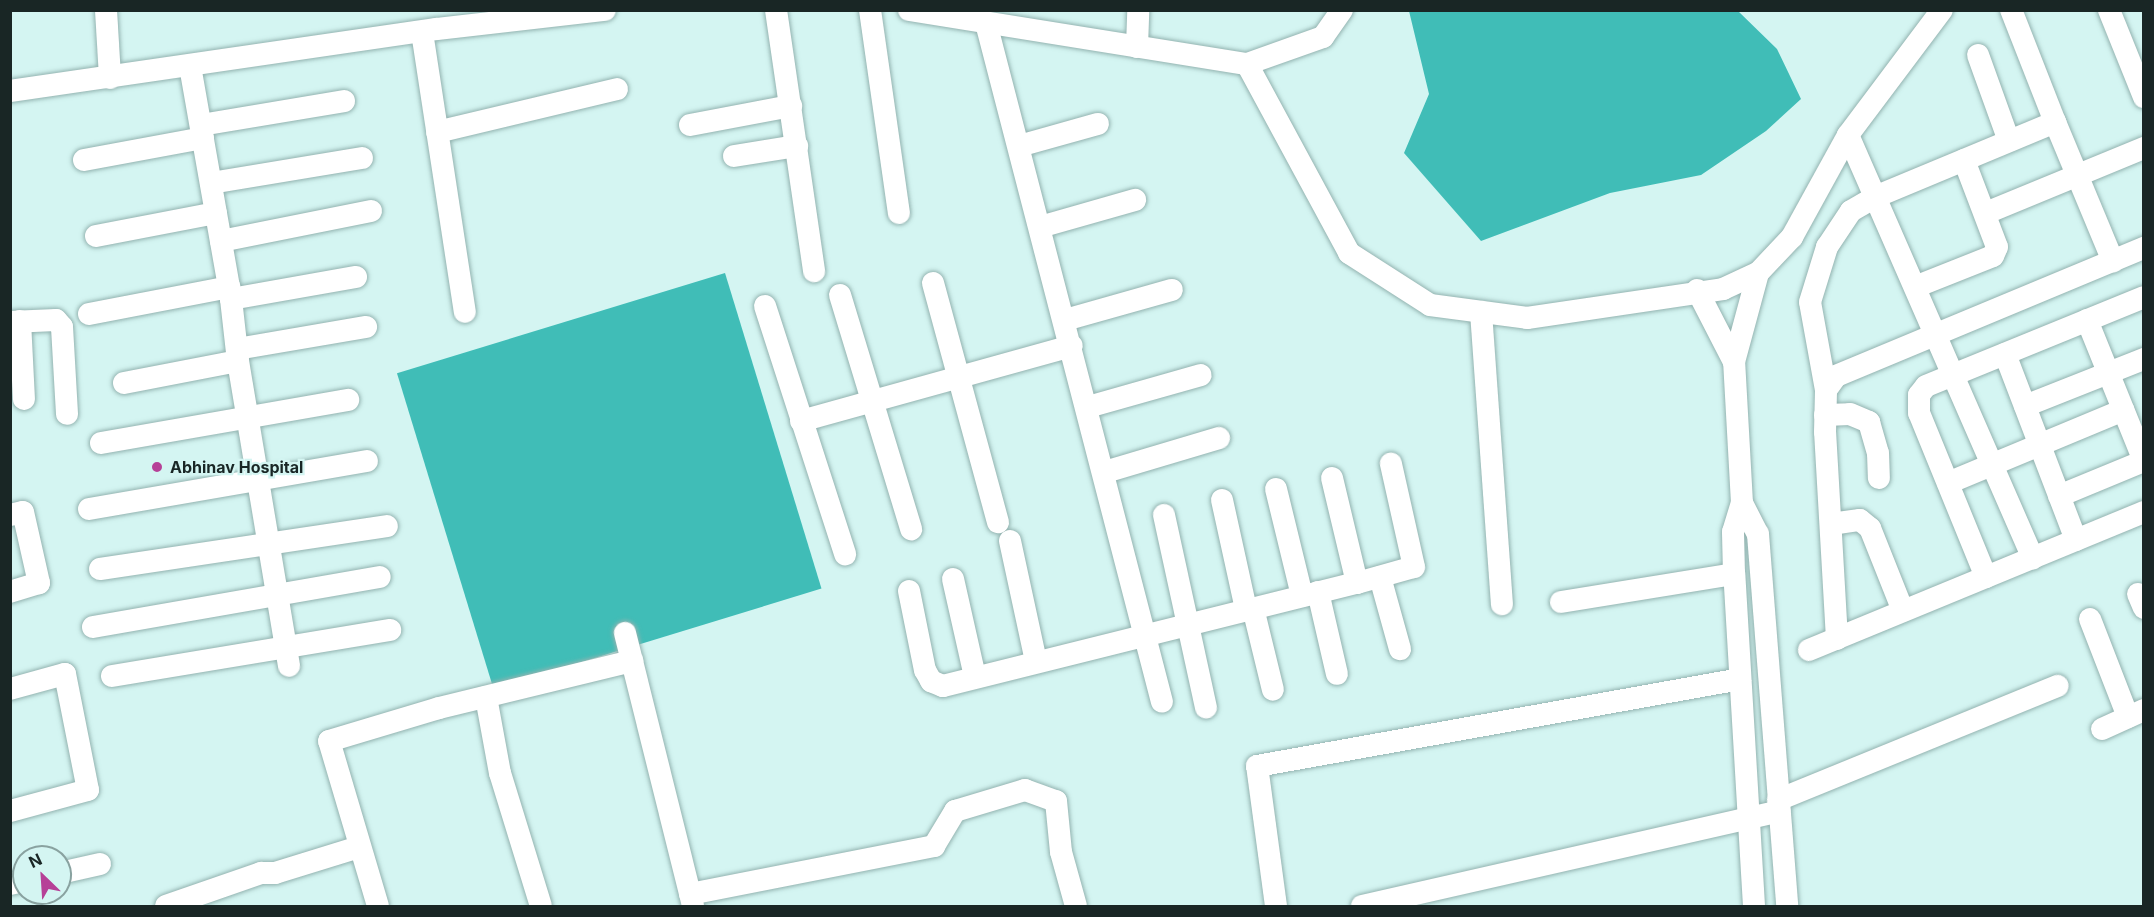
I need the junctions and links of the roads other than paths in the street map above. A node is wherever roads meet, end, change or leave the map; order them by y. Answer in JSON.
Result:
{"nodes":[{"id":1,"x":106,"y":10,"type":"edge"},
{"id":2,"x":605,"y":10,"type":"edge"},
{"id":3,"x":776,"y":10,"type":"edge"},
{"id":4,"x":870,"y":10,"type":"edge"},
{"id":5,"x":909,"y":10,"type":"edge"},
{"id":6,"x":1138,"y":10,"type":"edge"},
{"id":7,"x":1342,"y":10,"type":"edge"},
{"id":8,"x":1942,"y":10,"type":"edge"},
{"id":9,"x":2011,"y":10,"type":"edge"},
{"id":10,"x":2109,"y":10,"type":"edge"},
{"id":11,"x":986,"y":23,"type":"junction"},
{"id":12,"x":431,"y":24,"type":"edge"},
{"id":13,"x":1137,"y":47,"type":"junction"},
{"id":14,"x":1978,"y":55,"type":"dead end"},
{"id":15,"x":1247,"y":64,"type":"junction"},
{"id":16,"x":190,"y":66,"type":"junction"},
{"id":17,"x":110,"y":78,"type":"junction"},
{"id":18,"x":2141,"y":86,"type":"edge"},
{"id":19,"x":617,"y":89,"type":"dead end"},
{"id":20,"x":10,"y":91,"type":"edge"},
{"id":21,"x":344,"y":101,"type":"dead end"},
{"id":22,"x":791,"y":106,"type":"junction"},
{"id":23,"x":2055,"y":122,"type":"junction"},
{"id":24,"x":690,"y":124,"type":"dead end"},
{"id":25,"x":1098,"y":124,"type":"dead end"},
{"id":26,"x":202,"y":132,"type":"junction"},
{"id":27,"x":437,"y":132,"type":"junction"},
{"id":28,"x":1848,"y":135,"type":"junction"},
{"id":29,"x":2009,"y":141,"type":"junction"},
{"id":30,"x":797,"y":146,"type":"junction"},
{"id":31,"x":1019,"y":146,"type":"junction"},
{"id":32,"x":2144,"y":148,"type":"edge"},
{"id":33,"x":734,"y":156,"type":"dead end"},
{"id":34,"x":362,"y":158,"type":"dead end"},
{"id":35,"x":84,"y":160,"type":"dead end"},
{"id":36,"x":1964,"y":160,"type":"junction"},
{"id":37,"x":2077,"y":175,"type":"junction"},
{"id":38,"x":211,"y":183,"type":"junction"},
{"id":39,"x":1875,"y":197,"type":"junction"},
{"id":40,"x":1135,"y":201,"type":"dead end"},
{"id":41,"x":371,"y":211,"type":"dead end"},
{"id":42,"x":216,"y":213,"type":"junction"},
{"id":43,"x":899,"y":213,"type":"dead end"},
{"id":44,"x":1986,"y":213,"type":"junction"},
{"id":45,"x":1040,"y":227,"type":"junction"},
{"id":46,"x":96,"y":236,"type":"dead end"},
{"id":47,"x":221,"y":241,"type":"junction"},
{"id":48,"x":2144,"y":248,"type":"edge"},
{"id":49,"x":2113,"y":261,"type":"junction"},
{"id":50,"x":814,"y":271,"type":"dead end"},
{"id":51,"x":1758,"y":273,"type":"junction"},
{"id":52,"x":356,"y":277,"type":"dead end"},
{"id":53,"x":933,"y":283,"type":"dead end"},
{"id":54,"x":1915,"y":287,"type":"junction"},
{"id":55,"x":1172,"y":290,"type":"dead end"},
{"id":56,"x":1697,"y":290,"type":"junction"},
{"id":57,"x":230,"y":293,"type":"junction"},
{"id":58,"x":840,"y":295,"type":"dead end"},
{"id":59,"x":2144,"y":297,"type":"edge"},
{"id":60,"x":765,"y":306,"type":"dead end"},
{"id":61,"x":465,"y":312,"type":"dead end"},
{"id":62,"x":1481,"y":312,"type":"junction"},
{"id":63,"x":89,"y":314,"type":"dead end"},
{"id":64,"x":1065,"y":320,"type":"junction"},
{"id":65,"x":2086,"y":320,"type":"junction"},
{"id":66,"x":15,"y":321,"type":"edge"},
{"id":67,"x":366,"y":327,"type":"dead end"},
{"id":68,"x":1935,"y":334,"type":"junction"},
{"id":69,"x":1072,"y":346,"type":"junction"},
{"id":70,"x":2005,"y":354,"type":"junction"},
{"id":71,"x":237,"y":355,"type":"junction"},
{"id":72,"x":2144,"y":359,"type":"edge"},
{"id":73,"x":1734,"y":362,"type":"junction"},
{"id":74,"x":2108,"y":373,"type":"junction"},
{"id":75,"x":1201,"y":375,"type":"dead end"},
{"id":76,"x":1953,"y":375,"type":"junction"},
{"id":77,"x":959,"y":378,"type":"junction"},
{"id":78,"x":124,"y":383,"type":"dead end"},
{"id":79,"x":1826,"y":390,"type":"junction"},
{"id":80,"x":24,"y":399,"type":"dead end"},
{"id":81,"x":348,"y":400,"type":"dead end"},
{"id":82,"x":870,"y":402,"type":"junction"},
{"id":83,"x":2025,"y":406,"type":"junction"},
{"id":84,"x":1088,"y":407,"type":"junction"},
{"id":85,"x":2123,"y":410,"type":"junction"},
{"id":86,"x":67,"y":414,"type":"dead end"},
{"id":87,"x":247,"y":415,"type":"junction"},
{"id":88,"x":1825,"y":415,"type":"junction"},
{"id":89,"x":801,"y":421,"type":"junction"},
{"id":90,"x":1219,"y":438,"type":"dead end"},
{"id":91,"x":100,"y":443,"type":"dead end"},
{"id":92,"x":2040,"y":445,"type":"junction"},
{"id":93,"x":367,"y":461,"type":"dead end"},
{"id":94,"x":2144,"y":461,"type":"edge"},
{"id":95,"x":1390,"y":464,"type":"dead end"},
{"id":96,"x":1992,"y":464,"type":"junction"},
{"id":97,"x":1105,"y":472,"type":"junction"},
{"id":98,"x":258,"y":478,"type":"junction"},
{"id":99,"x":1332,"y":478,"type":"dead end"},
{"id":100,"x":1879,"y":478,"type":"dead end"},
{"id":101,"x":1947,"y":483,"type":"junction"},
{"id":102,"x":1276,"y":489,"type":"dead end"},
{"id":103,"x":2059,"y":496,"type":"junction"},
{"id":104,"x":1222,"y":500,"type":"dead end"},
{"id":105,"x":1742,"y":503,"type":"junction"},
{"id":106,"x":89,"y":509,"type":"dead end"},
{"id":107,"x":2144,"y":512,"type":"edge"},
{"id":108,"x":10,"y":515,"type":"edge"},
{"id":109,"x":1164,"y":515,"type":"dead end"},
{"id":110,"x":998,"y":522,"type":"dead end"},
{"id":111,"x":1830,"y":524,"type":"junction"},
{"id":112,"x":387,"y":526,"type":"dead end"},
{"id":113,"x":911,"y":529,"type":"dead end"},
{"id":114,"x":2076,"y":540,"type":"junction"},
{"id":115,"x":1010,"y":541,"type":"dead end"},
{"id":116,"x":269,"y":543,"type":"junction"},
{"id":117,"x":844,"y":554,"type":"dead end"},
{"id":118,"x":2033,"y":558,"type":"junction"},
{"id":119,"x":100,"y":569,"type":"dead end"},
{"id":120,"x":1734,"y":574,"type":"junction"},
{"id":121,"x":380,"y":577,"type":"dead end"},
{"id":122,"x":1380,"y":577,"type":"junction"},
{"id":123,"x":1986,"y":577,"type":"junction"},
{"id":124,"x":952,"y":579,"type":"dead end"},
{"id":125,"x":1357,"y":583,"type":"junction"},
{"id":126,"x":909,"y":591,"type":"dead end"},
{"id":127,"x":10,"y":592,"type":"edge"},
{"id":128,"x":1310,"y":594,"type":"junction"},
{"id":129,"x":278,"y":596,"type":"junction"},
{"id":130,"x":1561,"y":602,"type":"dead end"},
{"id":131,"x":1502,"y":604,"type":"dead end"},
{"id":132,"x":1250,"y":608,"type":"junction"},
{"id":133,"x":1903,"y":611,"type":"junction"},
{"id":134,"x":2090,"y":619,"type":"dead end"},
{"id":135,"x":1188,"y":623,"type":"junction"},
{"id":136,"x":93,"y":627,"type":"dead end"},
{"id":137,"x":390,"y":630,"type":"dead end"},
{"id":138,"x":1148,"y":632,"type":"junction"},
{"id":139,"x":625,"y":633,"type":"dead end"},
{"id":140,"x":1837,"y":639,"type":"junction"},
{"id":141,"x":1400,"y":650,"type":"dead end"},
{"id":142,"x":1809,"y":650,"type":"dead end"},
{"id":143,"x":287,"y":656,"type":"junction"},
{"id":144,"x":632,"y":661,"type":"junction"},
{"id":145,"x":1036,"y":661,"type":"junction"},
{"id":146,"x":1337,"y":674,"type":"dead end"},
{"id":147,"x":112,"y":676,"type":"dead end"},
{"id":148,"x":975,"y":677,"type":"junction"},
{"id":149,"x":1740,"y":679,"type":"junction"},
{"id":150,"x":2058,"y":686,"type":"dead end"},
{"id":151,"x":10,"y":689,"type":"edge"},
{"id":152,"x":1272,"y":690,"type":"dead end"},
{"id":153,"x":486,"y":696,"type":"junction"},
{"id":154,"x":1162,"y":702,"type":"dead end"},
{"id":155,"x":1206,"y":708,"type":"dead end"},
{"id":156,"x":2136,"y":714,"type":"edge"},
{"id":157,"x":2102,"y":729,"type":"dead end"},
{"id":158,"x":1778,"y":805,"type":"junction"},
{"id":159,"x":10,"y":811,"type":"edge"},
{"id":160,"x":1747,"y":818,"type":"junction"},
{"id":161,"x":359,"y":847,"type":"junction"},
{"id":162,"x":100,"y":864,"type":"dead end"},
{"id":163,"x":72,"y":870,"type":"edge"},
{"id":164,"x":691,"y":900,"type":"edge"},
{"id":165,"x":166,"y":906,"type":"edge"},
{"id":166,"x":378,"y":906,"type":"edge"},
{"id":167,"x":541,"y":906,"type":"edge"},
{"id":168,"x":1076,"y":906,"type":"edge"},
{"id":169,"x":1275,"y":906,"type":"edge"},
{"id":170,"x":1362,"y":906,"type":"edge"},
{"id":171,"x":1754,"y":906,"type":"edge"},
{"id":172,"x":1787,"y":906,"type":"edge"}],
"edges":[{"from":1,"to":17,"type":"street"},
{"from":2,"to":12,"type":"street"},
{"from":3,"to":22,"type":"street"},
{"from":4,"to":43,"type":"street"},
{"from":5,"to":11,"type":"street"},
{"from":6,"to":13,"type":"street"},
{"from":7,"to":15,"type":"street"},
{"from":8,"to":28,"type":"street"},
{"from":9,"to":23,"type":"street"},
{"from":10,"to":18,"type":"street"},
{"from":11,"to":13,"type":"street"},
{"from":11,"to":31,"type":"street"},
{"from":12,"to":16,"type":"street"},
{"from":12,"to":27,"type":"street"},
{"from":13,"to":15,"type":"street"},
{"from":14,"to":29,"type":"street"},
{"from":15,"to":62,"type":"street"},
{"from":16,"to":17,"type":"street"},
{"from":16,"to":26,"type":"street"},
{"from":17,"to":20,"type":"street"},
{"from":19,"to":27,"type":"street"},
{"from":21,"to":26,"type":"street"},
{"from":22,"to":24,"type":"street"},
{"from":22,"to":30,"type":"street"},
{"from":23,"to":29,"type":"street"},
{"from":23,"to":37,"type":"street"},
{"from":25,"to":31,"type":"street"},
{"from":26,"to":35,"type":"street"},
{"from":26,"to":38,"type":"street"},
{"from":27,"to":61,"type":"street"},
{"from":28,"to":39,"type":"street"},
{"from":28,"to":51,"type":"street"},
{"from":29,"to":36,"type":"street"},
{"from":30,"to":33,"type":"street"},
{"from":30,"to":50,"type":"street"},
{"from":31,"to":45,"type":"street"},
{"from":32,"to":37,"type":"street"},
{"from":34,"to":38,"type":"street"},
{"from":36,"to":39,"type":"street"},
{"from":36,"to":44,"type":"street"},
{"from":37,"to":44,"type":"street"},
{"from":37,"to":49,"type":"street"},
{"from":38,"to":42,"type":"street"},
{"from":39,"to":54,"type":"street"},
{"from":39,"to":79,"type":"street"},
{"from":40,"to":45,"type":"street"},
{"from":41,"to":47,"type":"street"},
{"from":42,"to":46,"type":"street"},
{"from":42,"to":47,"type":"street"},
{"from":44,"to":54,"type":"street"},
{"from":45,"to":64,"type":"street"},
{"from":47,"to":57,"type":"street"},
{"from":48,"to":49,"type":"street"},
{"from":49,"to":68,"type":"street"},
{"from":51,"to":56,"type":"street"},
{"from":51,"to":73,"type":"street"},
{"from":52,"to":57,"type":"street"},
{"from":53,"to":77,"type":"street"},
{"from":54,"to":68,"type":"street"},
{"from":55,"to":64,"type":"street"},
{"from":56,"to":62,"type":"street"},
{"from":56,"to":73,"type":"street"},
{"from":57,"to":63,"type":"street"},
{"from":57,"to":71,"type":"street"},
{"from":58,"to":82,"type":"street"},
{"from":59,"to":65,"type":"street"},
{"from":60,"to":89,"type":"street"},
{"from":62,"to":131,"type":"street"},
{"from":64,"to":69,"type":"street"},
{"from":65,"to":70,"type":"street"},
{"from":65,"to":74,"type":"street"},
{"from":66,"to":80,"type":"street"},
{"from":66,"to":86,"type":"street"},
{"from":67,"to":71,"type":"street"},
{"from":68,"to":76,"type":"street"},
{"from":68,"to":79,"type":"street"},
{"from":69,"to":77,"type":"street"},
{"from":69,"to":84,"type":"street"},
{"from":70,"to":76,"type":"street"},
{"from":70,"to":83,"type":"street"},
{"from":71,"to":78,"type":"street"},
{"from":71,"to":87,"type":"street"},
{"from":72,"to":74,"type":"street"},
{"from":73,"to":105,"type":"street"},
{"from":74,"to":83,"type":"street"},
{"from":74,"to":85,"type":"street"},
{"from":75,"to":84,"type":"street"},
{"from":76,"to":96,"type":"street"},
{"from":76,"to":101,"type":"street"},
{"from":77,"to":82,"type":"street"},
{"from":77,"to":110,"type":"street"},
{"from":79,"to":88,"type":"street"},
{"from":81,"to":87,"type":"street"},
{"from":82,"to":89,"type":"street"},
{"from":82,"to":113,"type":"street"},
{"from":83,"to":92,"type":"street"},
{"from":84,"to":97,"type":"street"},
{"from":85,"to":92,"type":"street"},
{"from":85,"to":94,"type":"street"},
{"from":87,"to":91,"type":"street"},
{"from":87,"to":98,"type":"street"},
{"from":88,"to":100,"type":"street"},
{"from":88,"to":111,"type":"street"},
{"from":89,"to":117,"type":"street"},
{"from":90,"to":97,"type":"street"},
{"from":92,"to":96,"type":"street"},
{"from":92,"to":103,"type":"street"},
{"from":93,"to":98,"type":"street"},
{"from":94,"to":103,"type":"street"},
{"from":95,"to":122,"type":"street"},
{"from":96,"to":101,"type":"street"},
{"from":96,"to":118,"type":"street"},
{"from":97,"to":138,"type":"street"},
{"from":98,"to":106,"type":"street"},
{"from":98,"to":116,"type":"street"},
{"from":99,"to":125,"type":"street"},
{"from":101,"to":123,"type":"street"},
{"from":102,"to":128,"type":"street"},
{"from":103,"to":114,"type":"street"},
{"from":104,"to":132,"type":"street"},
{"from":105,"to":120,"type":"street"},
{"from":105,"to":158,"type":"street"},
{"from":107,"to":114,"type":"street"},
{"from":108,"to":127,"type":"street"},
{"from":109,"to":135,"type":"street"},
{"from":111,"to":133,"type":"street"},
{"from":111,"to":140,"type":"street"},
{"from":112,"to":116,"type":"street"},
{"from":114,"to":118,"type":"street"},
{"from":115,"to":145,"type":"street"},
{"from":116,"to":119,"type":"street"},
{"from":116,"to":129,"type":"street"},
{"from":118,"to":123,"type":"street"},
{"from":120,"to":130,"type":"street"},
{"from":120,"to":149,"type":"street"},
{"from":121,"to":129,"type":"street"},
{"from":122,"to":125,"type":"street"},
{"from":122,"to":141,"type":"street"},
{"from":123,"to":133,"type":"street"},
{"from":124,"to":148,"type":"street"},
{"from":125,"to":128,"type":"street"},
{"from":126,"to":148,"type":"street"},
{"from":128,"to":132,"type":"street"},
{"from":128,"to":146,"type":"street"},
{"from":129,"to":136,"type":"street"},
{"from":129,"to":143,"type":"street"},
{"from":132,"to":135,"type":"street"},
{"from":132,"to":152,"type":"street"},
{"from":133,"to":140,"type":"street"},
{"from":134,"to":156,"type":"street"},
{"from":135,"to":138,"type":"street"},
{"from":135,"to":155,"type":"street"},
{"from":137,"to":143,"type":"street"},
{"from":138,"to":145,"type":"street"},
{"from":138,"to":154,"type":"street"},
{"from":139,"to":144,"type":"street"},
{"from":140,"to":142,"type":"street"},
{"from":143,"to":147,"type":"street"},
{"from":144,"to":153,"type":"street"},
{"from":144,"to":164,"type":"street"},
{"from":145,"to":148,"type":"street"},
{"from":149,"to":160,"type":"street"},
{"from":149,"to":169,"type":"street"},
{"from":150,"to":158,"type":"street"},
{"from":151,"to":159,"type":"street"},
{"from":153,"to":161,"type":"street"},
{"from":153,"to":167,"type":"street"},
{"from":156,"to":157,"type":"street"},
{"from":158,"to":160,"type":"street"},
{"from":158,"to":172,"type":"street"},
{"from":160,"to":170,"type":"street"},
{"from":160,"to":171,"type":"street"},
{"from":161,"to":165,"type":"street"},
{"from":161,"to":166,"type":"street"},
{"from":162,"to":163,"type":"street"},
{"from":164,"to":168,"type":"street"}]}
